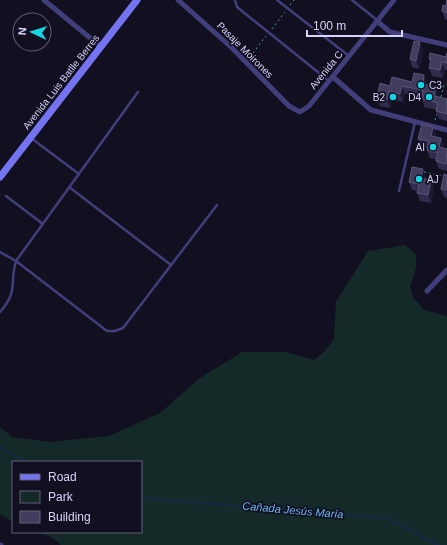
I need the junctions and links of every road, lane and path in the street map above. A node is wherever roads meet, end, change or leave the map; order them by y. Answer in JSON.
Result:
{"nodes":[{"id":1,"x":44,"y":0,"type":"edge"},
{"id":2,"x":137,"y":0,"type":"edge"},
{"id":3,"x":178,"y":0,"type":"edge"},
{"id":4,"x":236,"y":0,"type":"edge"},
{"id":5,"x":277,"y":0,"type":"edge"},
{"id":6,"x":352,"y":0,"type":"edge"},
{"id":7,"x":394,"y":0,"type":"edge"},
{"id":8,"x":377,"y":21,"type":"junction"},
{"id":9,"x":447,"y":45,"type":"edge"},
{"id":10,"x":101,"y":47,"type":"junction"},
{"id":11,"x":349,"y":57,"type":"junction"},
{"id":12,"x":331,"y":79,"type":"junction"},
{"id":13,"x":447,"y":85,"type":"edge"},
{"id":14,"x":138,"y":92,"type":"dead end"},
{"id":15,"x":440,"y":99,"type":"edge"},
{"id":16,"x":300,"y":112,"type":"joint"},
{"id":17,"x":437,"y":113,"type":"edge"},
{"id":18,"x":415,"y":122,"type":"junction"},
{"id":19,"x":434,"y":127,"type":"junction"},
{"id":20,"x":447,"y":130,"type":"edge"},
{"id":21,"x":30,"y":138,"type":"junction"},
{"id":22,"x":417,"y":170,"type":"edge"},
{"id":23,"x":79,"y":174,"type":"junction"},
{"id":24,"x":0,"y":177,"type":"edge"},
{"id":25,"x":447,"y":177,"type":"edge"},
{"id":26,"x":69,"y":187,"type":"junction"},
{"id":27,"x":399,"y":191,"type":"dead end"},
{"id":28,"x":6,"y":196,"type":"dead end"},
{"id":29,"x":217,"y":205,"type":"dead end"},
{"id":30,"x":43,"y":224,"type":"junction"},
{"id":31,"x":0,"y":252,"type":"edge"},
{"id":32,"x":16,"y":261,"type":"junction"},
{"id":33,"x":171,"y":265,"type":"junction"},
{"id":34,"x":447,"y":270,"type":"edge"},
{"id":35,"x":427,"y":291,"type":"dead end"},
{"id":36,"x":0,"y":312,"type":"edge"}],
"edges":[{"from":1,"to":10,"type":"street"},
{"from":2,"to":10,"type":"main road","name":"Avenida Luis Batlle Berres"},
{"from":3,"to":16,"type":"street","name":"Pasaje Moirones"},
{"from":4,"to":12,"type":"lane"},
{"from":5,"to":11,"type":"lane"},
{"from":6,"to":8,"type":"lane"},
{"from":7,"to":8,"type":"street","name":"Avenida C"},
{"from":8,"to":9,"type":"street"},
{"from":8,"to":11,"type":"street","name":"Avenida C"},
{"from":10,"to":21,"type":"main road","name":"Avenida Luis Batlle Berres"},
{"from":11,"to":12,"type":"street","name":"Avenida C"},
{"from":12,"to":16,"type":"street","name":"Avenida C"},
{"from":12,"to":18,"type":"street"},
{"from":13,"to":15,"type":"path"},
{"from":14,"to":23,"type":"lane"},
{"from":17,"to":19,"type":"path"},
{"from":18,"to":19,"type":"street"},
{"from":18,"to":27,"type":"lane"},
{"from":19,"to":20,"type":"street"},
{"from":21,"to":23,"type":"lane"},
{"from":21,"to":24,"type":"main road","name":"Avenida Luis Batlle Berres"},
{"from":22,"to":25,"type":"path"},
{"from":23,"to":26,"type":"lane"},
{"from":26,"to":30,"type":"lane"},
{"from":26,"to":33,"type":"lane"},
{"from":28,"to":30,"type":"lane"},
{"from":29,"to":33,"type":"lane"},
{"from":30,"to":32,"type":"lane"},
{"from":31,"to":32,"type":"lane"},
{"from":32,"to":33,"type":"lane"},
{"from":32,"to":36,"type":"lane"},
{"from":34,"to":35,"type":"street"}]}
